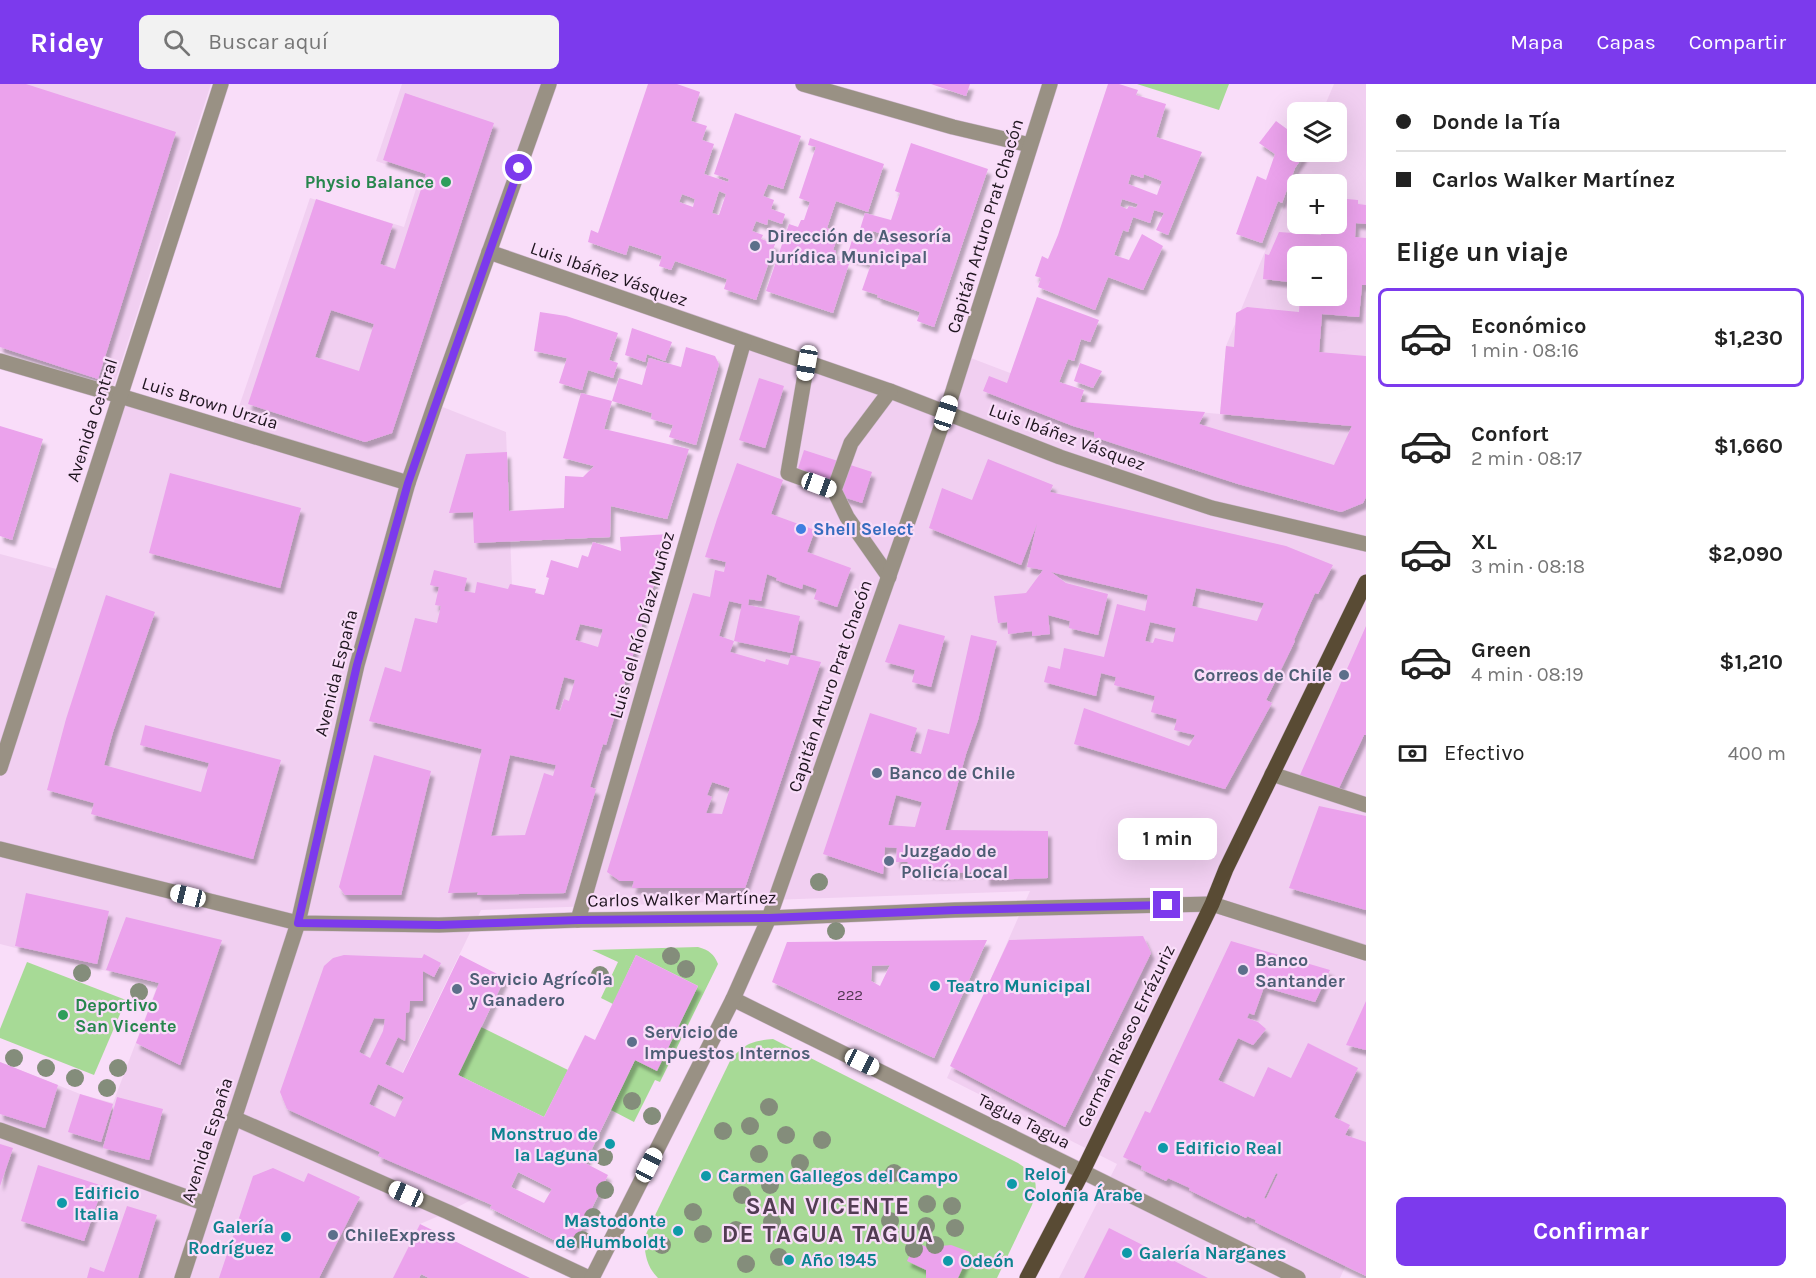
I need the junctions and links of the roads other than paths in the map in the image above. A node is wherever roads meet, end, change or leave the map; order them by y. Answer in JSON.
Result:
{"nodes":[{"id":1,"x":221,"y":84,"type":"edge"},
{"id":2,"x":549,"y":84,"type":"edge"},
{"id":3,"x":803,"y":84,"type":"edge"},
{"id":4,"x":1050,"y":84,"type":"edge"},
{"id":5,"x":1030,"y":146,"type":"junction"},
{"id":6,"x":489,"y":252,"type":"junction"},
{"id":7,"x":744,"y":341,"type":"junction"},
{"id":8,"x":0,"y":361,"type":"edge"},
{"id":9,"x":807,"y":363,"type":"junction"},
{"id":10,"x":890,"y":391,"type":"junction"},
{"id":11,"x":120,"y":396,"type":"junction"},
{"id":12,"x":946,"y":413,"type":"junction"},
{"id":13,"x":408,"y":483,"type":"junction"},
{"id":14,"x":834,"y":490,"type":"junction"},
{"id":15,"x":1366,"y":544,"type":"edge"},
{"id":16,"x":889,"y":577,"type":"junction"},
{"id":17,"x":1366,"y":582,"type":"edge"},
{"id":18,"x":0,"y":768,"type":"edge"},
{"id":19,"x":1272,"y":774,"type":"junction"},
{"id":20,"x":1366,"y":805,"type":"edge"},
{"id":21,"x":0,"y":849,"type":"edge"},
{"id":22,"x":1212,"y":904,"type":"junction"},
{"id":23,"x":769,"y":918,"type":"junction"},
{"id":24,"x":578,"y":920,"type":"junction"},
{"id":25,"x":298,"y":923,"type":"junction"},
{"id":26,"x":1366,"y":953,"type":"edge"},
{"id":27,"x":733,"y":999,"type":"junction"},
{"id":28,"x":234,"y":1118,"type":"junction"},
{"id":29,"x":0,"y":1130,"type":"edge"},
{"id":30,"x":1082,"y":1173,"type":"junction"},
{"id":31,"x":206,"y":1204,"type":"junction"},
{"id":32,"x":182,"y":1278,"type":"edge"},
{"id":33,"x":591,"y":1278,"type":"edge"},
{"id":34,"x":1027,"y":1278,"type":"edge"},
{"id":35,"x":1298,"y":1278,"type":"edge"}],
"edges":[{"from":1,"to":11,"type":"street","name":"Avenida Central"},
{"from":2,"to":6,"type":"street","name":"Avenida España"},
{"from":3,"to":5,"type":"street"},
{"from":4,"to":5,"type":"street","name":"Capitán Arturo Prat Chacón"},
{"from":5,"to":12,"type":"street","name":"Capitán Arturo Prat Chacón"},
{"from":6,"to":7,"type":"street","name":"Luis Ibáñez Vásquez"},
{"from":6,"to":13,"type":"street","name":"Avenida España"},
{"from":7,"to":9,"type":"street","name":"Luis Ibáñez Vásquez"},
{"from":7,"to":24,"type":"street","name":"Luis del Río Díaz Muñoz"},
{"from":8,"to":11,"type":"street","name":"Luis Brown Urzúa"},
{"from":9,"to":10,"type":"street","name":"Luis Ibáñez Vásquez"},
{"from":9,"to":14,"type":"street"},
{"from":10,"to":12,"type":"street","name":"Luis Ibáñez Vásquez"},
{"from":10,"to":14,"type":"street"},
{"from":11,"to":13,"type":"street","name":"Luis Brown Urzúa"},
{"from":11,"to":18,"type":"street","name":"Avenida Central"},
{"from":12,"to":15,"type":"street","name":"Luis Ibáñez Vásquez"},
{"from":12,"to":16,"type":"street","name":"Capitán Arturo Prat Chacón"},
{"from":13,"to":25,"type":"street","name":"Avenida España"},
{"from":14,"to":16,"type":"street"},
{"from":16,"to":23,"type":"street","name":"Capitán Arturo Prat Chacón"},
{"from":17,"to":19,"type":"main road","name":"Germán Riesco Errázuriz"},
{"from":19,"to":20,"type":"street"},
{"from":19,"to":22,"type":"main road","name":"Germán Riesco Errázuriz"},
{"from":21,"to":25,"type":"street","name":"Carlos Walker Martínez"},
{"from":22,"to":23,"type":"street","name":"Carlos Walker Martínez"},
{"from":22,"to":26,"type":"street","name":"Carlos Walker Martínez"},
{"from":22,"to":30,"type":"main road","name":"Germán Riesco Errázuriz"},
{"from":23,"to":24,"type":"street","name":"Carlos Walker Martínez"},
{"from":23,"to":27,"type":"street","name":"Capitán Arturo Prat Chacón"},
{"from":24,"to":25,"type":"street","name":"Carlos Walker Martínez"},
{"from":25,"to":28,"type":"street","name":"Avenida España"},
{"from":27,"to":30,"type":"street","name":"Tagua Tagua"},
{"from":27,"to":33,"type":"street","name":"Capitán Arturo Prat Chacón"},
{"from":28,"to":31,"type":"street","name":"Avenida España"},
{"from":28,"to":33,"type":"street"},
{"from":29,"to":31,"type":"street"},
{"from":30,"to":34,"type":"main road","name":"Germán Riesco Errázuriz"},
{"from":30,"to":35,"type":"street","name":"Tagua Tagua"},
{"from":31,"to":32,"type":"street","name":"Avenida España"}]}
